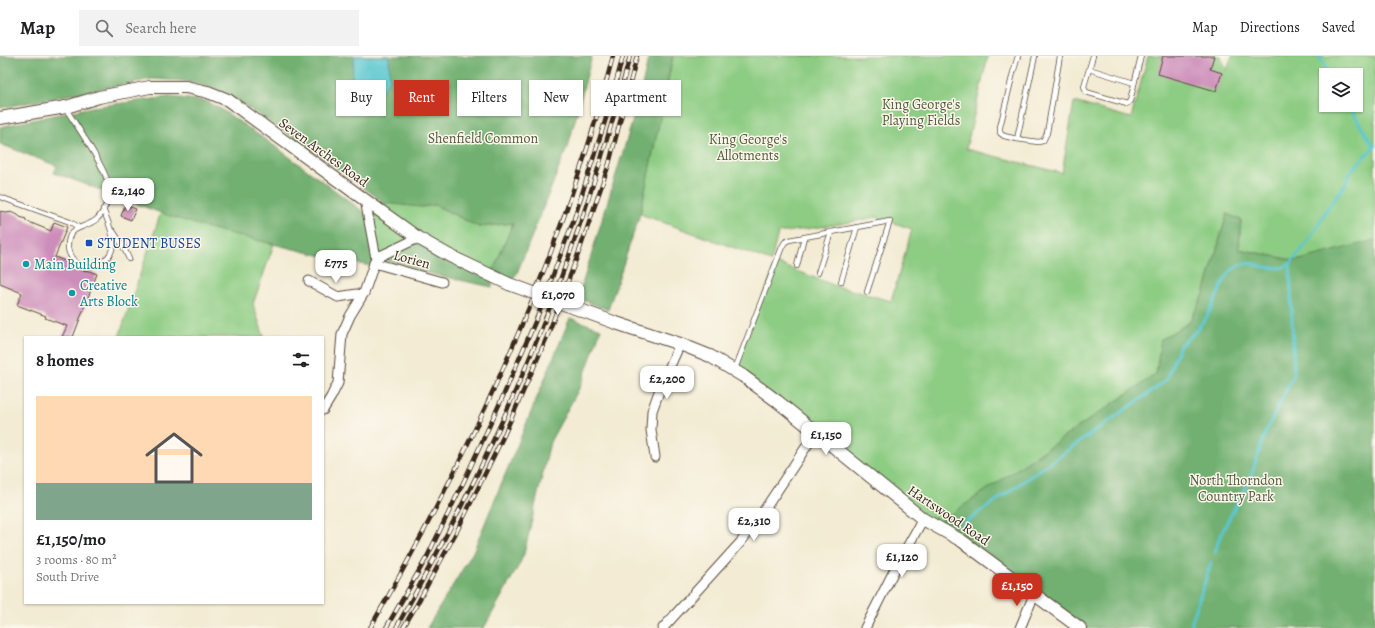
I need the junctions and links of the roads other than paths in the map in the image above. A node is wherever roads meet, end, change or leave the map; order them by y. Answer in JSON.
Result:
{"nodes":[{"id":1,"x":1018,"y":56,"type":"edge"},
{"id":2,"x":1035,"y":56,"type":"edge"},
{"id":3,"x":1060,"y":56,"type":"edge"},
{"id":4,"x":1093,"y":56,"type":"edge"},
{"id":5,"x":1142,"y":56,"type":"edge"},
{"id":6,"x":1089,"y":70,"type":"junction"},
{"id":7,"x":1134,"y":83,"type":"junction"},
{"id":8,"x":66,"y":107,"type":"junction"},
{"id":9,"x":0,"y":118,"type":"edge"},
{"id":10,"x":1018,"y":139,"type":"junction"},
{"id":11,"x":0,"y":197,"type":"edge"},
{"id":12,"x":365,"y":200,"type":"junction"},
{"id":13,"x":103,"y":209,"type":"junction"},
{"id":14,"x":857,"y":227,"type":"junction"},
{"id":15,"x":78,"y":228,"type":"junction"},
{"id":16,"x":111,"y":228,"type":"junction"},
{"id":17,"x":831,"y":232,"type":"junction"},
{"id":18,"x":804,"y":237,"type":"junction"},
{"id":19,"x":418,"y":238,"type":"junction"},
{"id":20,"x":129,"y":259,"type":"dead end"},
{"id":21,"x":375,"y":261,"type":"junction"},
{"id":22,"x":797,"y":266,"type":"dead end"},
{"id":23,"x":818,"y":273,"type":"dead end"},
{"id":24,"x":309,"y":281,"type":"dead end"},
{"id":25,"x":442,"y":282,"type":"dead end"},
{"id":26,"x":841,"y":282,"type":"dead end"},
{"id":27,"x":867,"y":292,"type":"dead end"},
{"id":28,"x":364,"y":293,"type":"junction"},
{"id":29,"x":616,"y":323,"type":"joint"},
{"id":30,"x":680,"y":344,"type":"junction"},
{"id":31,"x":734,"y":371,"type":"junction"},
{"id":32,"x":324,"y":409,"type":"edge"},
{"id":33,"x":816,"y":432,"type":"junction"},
{"id":34,"x":655,"y":457,"type":"dead end"},
{"id":35,"x":923,"y":519,"type":"junction"},
{"id":36,"x":1034,"y":595,"type":"junction"},
{"id":37,"x":662,"y":628,"type":"edge"},
{"id":38,"x":865,"y":628,"type":"edge"},
{"id":39,"x":1020,"y":628,"type":"edge"},
{"id":40,"x":1080,"y":628,"type":"edge"}],
"edges":[{"from":1,"to":10,"type":"lane"},
{"from":2,"to":10,"type":"lane"},
{"from":3,"to":10,"type":"lane"},
{"from":4,"to":6,"type":"lane"},
{"from":5,"to":7,"type":"lane"},
{"from":6,"to":7,"type":"lane"},
{"from":6,"to":7,"type":"lane"},
{"from":8,"to":9,"type":"street","name":"Seven Arches Road"},
{"from":8,"to":12,"type":"street","name":"Seven Arches Road"},
{"from":8,"to":13,"type":"lane"},
{"from":11,"to":15,"type":"lane"},
{"from":12,"to":19,"type":"street","name":"Seven Arches Road"},
{"from":12,"to":21,"type":"street"},
{"from":13,"to":15,"type":"lane"},
{"from":13,"to":16,"type":"lane"},
{"from":14,"to":17,"type":"lane"},
{"from":14,"to":26,"type":"lane"},
{"from":14,"to":27,"type":"lane"},
{"from":15,"to":16,"type":"lane"},
{"from":16,"to":20,"type":"lane"},
{"from":17,"to":18,"type":"lane"},
{"from":17,"to":23,"type":"lane"},
{"from":18,"to":22,"type":"lane"},
{"from":18,"to":31,"type":"lane"},
{"from":19,"to":21,"type":"street"},
{"from":19,"to":29,"type":"street","name":"Seven Arches Road","bridge":true},
{"from":21,"to":25,"type":"street","name":"Lorien"},
{"from":21,"to":28,"type":"street"},
{"from":24,"to":28,"type":"street"},
{"from":28,"to":32,"type":"street"},
{"from":29,"to":30,"type":"street","name":"Hartswood Road"},
{"from":30,"to":31,"type":"street","name":"Hartswood Road"},
{"from":30,"to":34,"type":"street"},
{"from":31,"to":33,"type":"street","name":"Hartswood Road"},
{"from":33,"to":35,"type":"street","name":"Hartswood Road"},
{"from":33,"to":37,"type":"street"},
{"from":35,"to":36,"type":"street","name":"Hartswood Road"},
{"from":35,"to":38,"type":"street"},
{"from":36,"to":39,"type":"street"},
{"from":36,"to":40,"type":"street","name":"Hartswood Road"}]}
